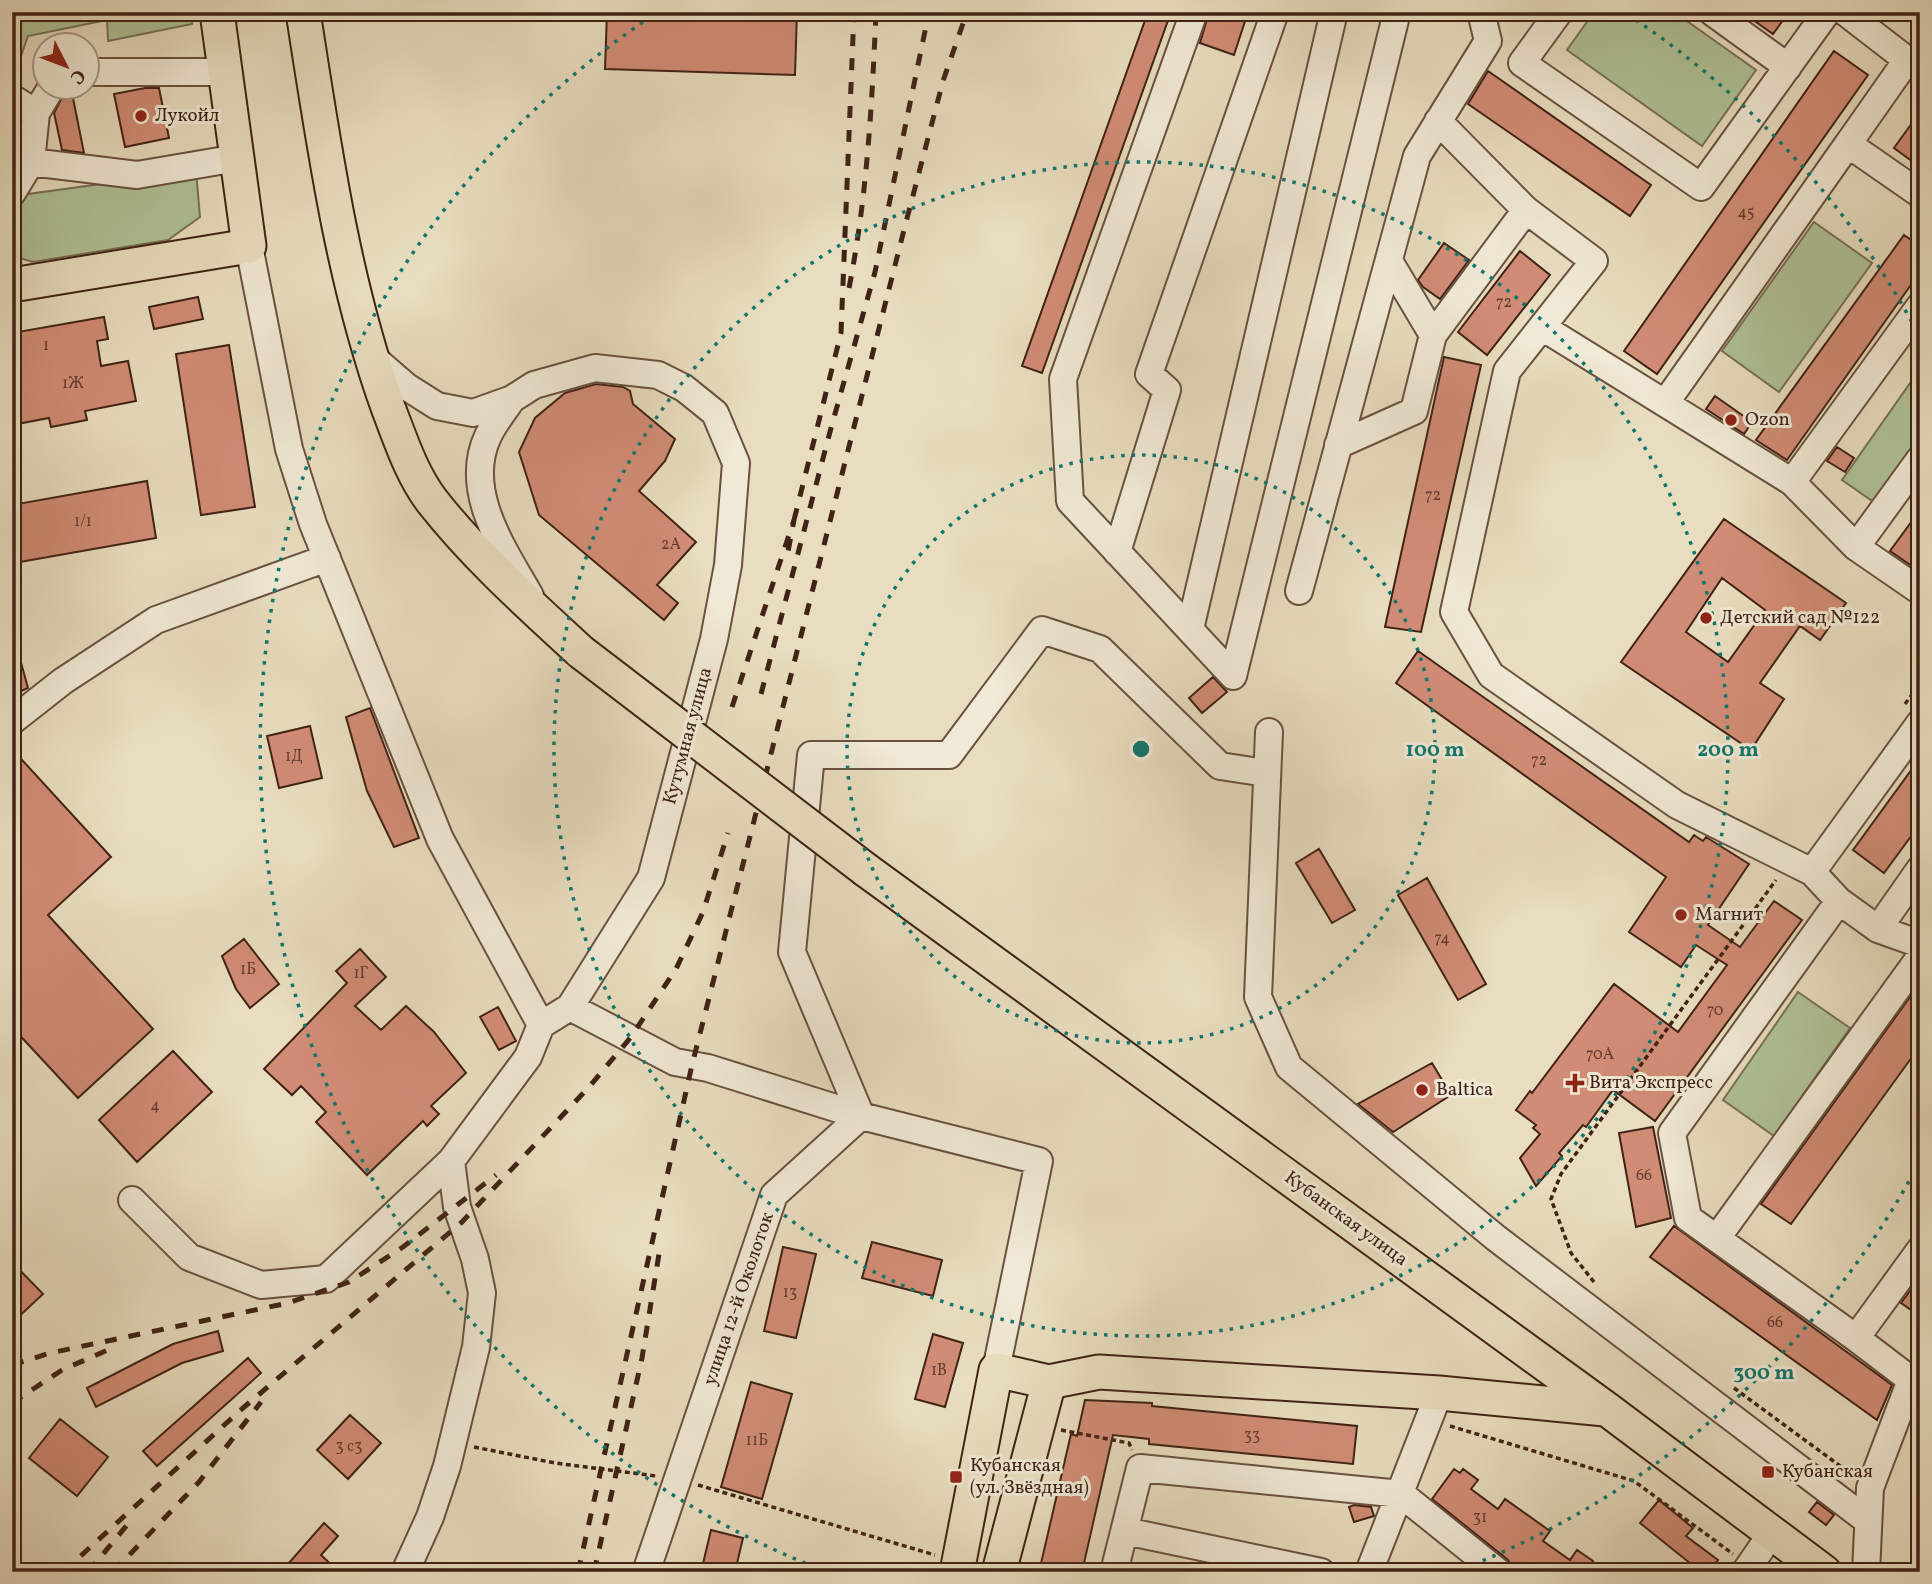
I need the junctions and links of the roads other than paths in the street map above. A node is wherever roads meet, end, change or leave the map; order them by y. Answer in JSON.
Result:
{"nodes":[{"id":1,"x":217,"y":12,"type":"edge"},
{"id":2,"x":303,"y":12,"type":"edge"},
{"id":3,"x":1194,"y":12,"type":"edge"},
{"id":4,"x":1275,"y":12,"type":"edge"},
{"id":5,"x":1334,"y":12,"type":"edge"},
{"id":6,"x":1396,"y":12,"type":"edge"},
{"id":7,"x":1481,"y":12,"type":"edge"},
{"id":8,"x":1559,"y":12,"type":"edge"},
{"id":9,"x":1712,"y":12,"type":"edge"},
{"id":10,"x":1827,"y":12,"type":"edge"},
{"id":11,"x":1845,"y":12,"type":"edge"},
{"id":12,"x":1488,"y":41,"type":"junction"},
{"id":13,"x":1522,"y":63,"type":"junction"},
{"id":14,"x":1913,"y":65,"type":"edge"},
{"id":15,"x":1788,"y":67,"type":"junction"},
{"id":16,"x":102,"y":72,"type":"edge"},
{"id":17,"x":225,"y":72,"type":"junction"},
{"id":18,"x":12,"y":98,"type":"edge"},
{"id":19,"x":43,"y":102,"type":"edge"},
{"id":20,"x":37,"y":113,"type":"junction"},
{"id":21,"x":1438,"y":121,"type":"junction"},
{"id":22,"x":1848,"y":144,"type":"junction"},
{"id":23,"x":237,"y":158,"type":"junction"},
{"id":24,"x":31,"y":162,"type":"junction"},
{"id":25,"x":12,"y":193,"type":"edge"},
{"id":26,"x":1920,"y":194,"type":"edge"},
{"id":27,"x":1526,"y":210,"type":"junction"},
{"id":28,"x":249,"y":246,"type":"junction"},
{"id":29,"x":1389,"y":261,"type":"junction"},
{"id":30,"x":12,"y":285,"type":"edge"},
{"id":31,"x":1920,"y":306,"type":"edge"},
{"id":32,"x":1542,"y":327,"type":"junction"},
{"id":33,"x":1433,"y":335,"type":"junction"},
{"id":34,"x":369,"y":354,"type":"junction"},
{"id":35,"x":512,"y":399,"type":"junction"},
{"id":36,"x":1666,"y":402,"type":"junction"},
{"id":37,"x":1338,"y":445,"type":"junction"},
{"id":38,"x":1920,"y":459,"type":"edge"},
{"id":39,"x":1792,"y":482,"type":"junction"},
{"id":40,"x":1856,"y":547,"type":"junction"},
{"id":41,"x":1117,"y":552,"type":"junction"},
{"id":42,"x":327,"y":558,"type":"junction"},
{"id":43,"x":1299,"y":592,"type":"dead end"},
{"id":44,"x":1920,"y":592,"type":"edge"},
{"id":45,"x":541,"y":616,"type":"junction"},
{"id":46,"x":1189,"y":629,"type":"junction"},
{"id":47,"x":12,"y":721,"type":"edge"},
{"id":48,"x":1920,"y":723,"type":"edge"},
{"id":49,"x":1269,"y":732,"type":"dead end"},
{"id":50,"x":1266,"y":773,"type":"junction"},
{"id":51,"x":1920,"y":869,"type":"edge"},
{"id":52,"x":1812,"y":872,"type":"junction"},
{"id":53,"x":1839,"y":901,"type":"junction"},
{"id":54,"x":1878,"y":929,"type":"junction"},
{"id":55,"x":1920,"y":944,"type":"edge"},
{"id":56,"x":1920,"y":957,"type":"edge"},
{"id":57,"x":570,"y":1007,"type":"junction"},
{"id":58,"x":541,"y":1025,"type":"junction"},
{"id":59,"x":861,"y":1116,"type":"junction"},
{"id":60,"x":451,"y":1161,"type":"junction"},
{"id":61,"x":132,"y":1200,"type":"dead end"},
{"id":62,"x":1717,"y":1238,"type":"junction"},
{"id":63,"x":1920,"y":1250,"type":"edge"},
{"id":64,"x":1857,"y":1338,"type":"junction"},
{"id":65,"x":996,"y":1370,"type":"junction"},
{"id":66,"x":1915,"y":1378,"type":"edge"},
{"id":67,"x":1049,"y":1382,"type":"junction"},
{"id":68,"x":1434,"y":1406,"type":"junction"},
{"id":69,"x":1608,"y":1410,"type":"junction"},
{"id":70,"x":1401,"y":1494,"type":"junction"},
{"id":71,"x":1868,"y":1521,"type":"junction"},
{"id":72,"x":1125,"y":1531,"type":"junction"},
{"id":73,"x":1772,"y":1533,"type":"junction"},
{"id":74,"x":958,"y":1567,"type":"edge"},
{"id":75,"x":1747,"y":1569,"type":"edge"},
{"id":76,"x":405,"y":1572,"type":"edge"},
{"id":77,"x":646,"y":1572,"type":"edge"},
{"id":78,"x":999,"y":1572,"type":"edge"},
{"id":79,"x":1114,"y":1572,"type":"edge"},
{"id":80,"x":1321,"y":1572,"type":"edge"},
{"id":81,"x":1369,"y":1572,"type":"edge"},
{"id":82,"x":1498,"y":1572,"type":"edge"},
{"id":83,"x":1824,"y":1572,"type":"edge"},
{"id":84,"x":1866,"y":1572,"type":"edge"}],
"edges":[{"from":1,"to":17,"type":"main road"},
{"from":2,"to":34,"type":"main road","name":"Кубанская улица"},
{"from":3,"to":41,"type":"street"},
{"from":4,"to":41,"type":"street"},
{"from":5,"to":46,"type":"street"},
{"from":6,"to":46,"type":"street"},
{"from":7,"to":12,"type":"street"},
{"from":8,"to":13,"type":"street"},
{"from":9,"to":15,"type":"street"},
{"from":10,"to":15,"type":"street"},
{"from":11,"to":14,"type":"street"},
{"from":12,"to":13,"type":"street"},
{"from":12,"to":21,"type":"street"},
{"from":13,"to":15,"type":"street"},
{"from":14,"to":22,"type":"street"},
{"from":16,"to":17,"type":"street"},
{"from":17,"to":23,"type":"main road"},
{"from":18,"to":20,"type":"street"},
{"from":19,"to":20,"type":"street"},
{"from":20,"to":24,"type":"street"},
{"from":21,"to":27,"type":"street"},
{"from":21,"to":29,"type":"street"},
{"from":22,"to":26,"type":"street"},
{"from":22,"to":36,"type":"street"},
{"from":23,"to":24,"type":"street"},
{"from":23,"to":28,"type":"main road"},
{"from":24,"to":25,"type":"street"},
{"from":27,"to":32,"type":"street"},
{"from":27,"to":33,"type":"street"},
{"from":28,"to":30,"type":"main road"},
{"from":28,"to":42,"type":"street"},
{"from":29,"to":33,"type":"street"},
{"from":29,"to":37,"type":"street"},
{"from":31,"to":39,"type":"street"},
{"from":32,"to":36,"type":"street"},
{"from":32,"to":52,"type":"street"},
{"from":33,"to":37,"type":"street"},
{"from":34,"to":35,"type":"street"},
{"from":34,"to":45,"type":"main road","name":"Кубанская улица"},
{"from":35,"to":45,"type":"street"},
{"from":35,"to":57,"type":"street","name":"Кутумная улица"},
{"from":36,"to":39,"type":"street"},
{"from":37,"to":43,"type":"street"},
{"from":38,"to":40,"type":"street"},
{"from":39,"to":40,"type":"street"},
{"from":40,"to":44,"type":"street"},
{"from":41,"to":46,"type":"street"},
{"from":42,"to":47,"type":"street"},
{"from":42,"to":58,"type":"street"},
{"from":45,"to":69,"type":"main road","name":"Кубанская улица","bridge":true},
{"from":48,"to":52,"type":"street"},
{"from":49,"to":50,"type":"street"},
{"from":50,"to":59,"type":"street"},
{"from":50,"to":71,"type":"street"},
{"from":51,"to":54,"type":"street"},
{"from":52,"to":53,"type":"street"},
{"from":53,"to":54,"type":"street"},
{"from":53,"to":62,"type":"street"},
{"from":54,"to":55,"type":"street"},
{"from":56,"to":62,"type":"street"},
{"from":57,"to":58,"type":"street","name":"Кутумная улица"},
{"from":57,"to":59,"type":"street"},
{"from":58,"to":60,"type":"street"},
{"from":59,"to":65,"type":"street"},
{"from":59,"to":77,"type":"street","name":"улица 12-й Околоток"},
{"from":60,"to":61,"type":"street"},
{"from":60,"to":76,"type":"street"},
{"from":62,"to":64,"type":"street"},
{"from":63,"to":64,"type":"street"},
{"from":64,"to":66,"type":"street"},
{"from":65,"to":67,"type":"main road"},
{"from":65,"to":74,"type":"main road"},
{"from":66,"to":71,"type":"street"},
{"from":67,"to":68,"type":"main road"},
{"from":67,"to":78,"type":"main road"},
{"from":68,"to":69,"type":"main road"},
{"from":68,"to":70,"type":"street"},
{"from":69,"to":73,"type":"main road","name":"Кубанская улица"},
{"from":70,"to":72,"type":"street"},
{"from":70,"to":81,"type":"street"},
{"from":70,"to":82,"type":"street"},
{"from":71,"to":84,"type":"street"},
{"from":72,"to":79,"type":"street"},
{"from":72,"to":80,"type":"street"},
{"from":73,"to":75,"type":"street"},
{"from":73,"to":83,"type":"main road","name":"Кубанская улица"}]}
